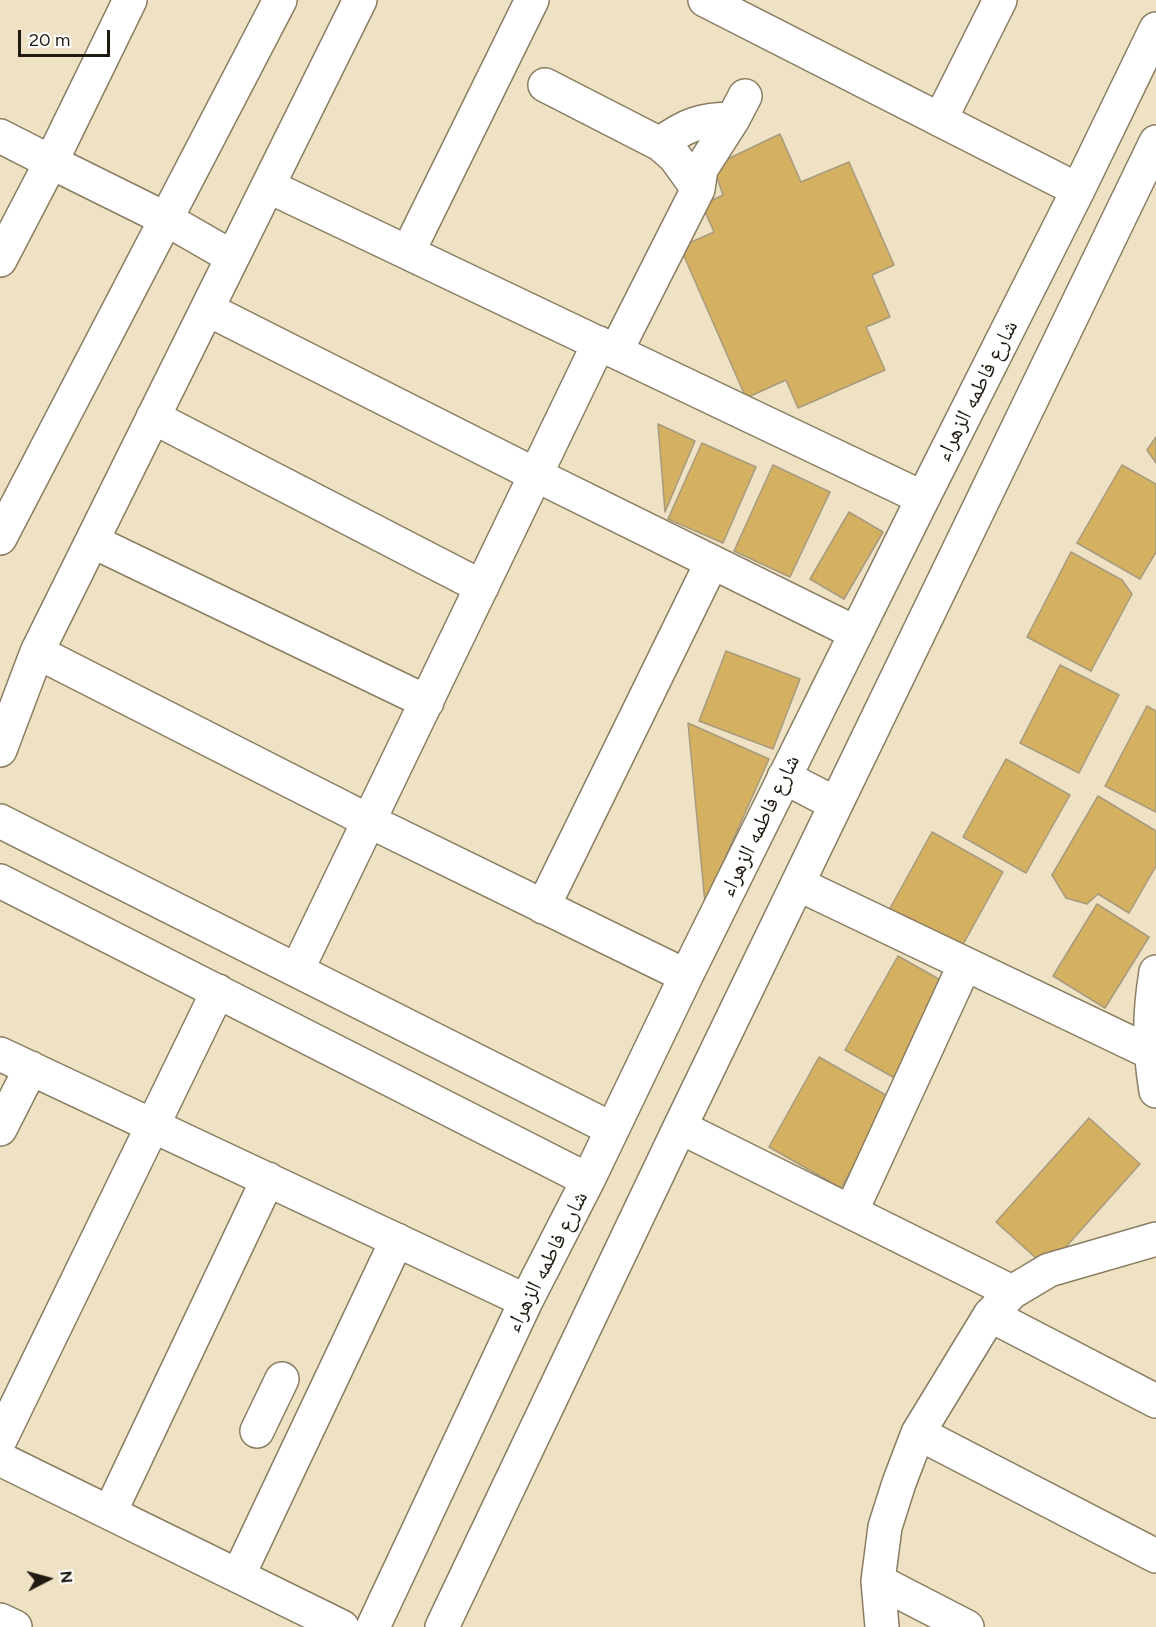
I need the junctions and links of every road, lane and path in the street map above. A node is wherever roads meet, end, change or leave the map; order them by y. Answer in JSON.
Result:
{"nodes":[{"id":1,"x":130,"y":0,"type":"edge"},
{"id":2,"x":280,"y":0,"type":"edge"},
{"id":3,"x":360,"y":0,"type":"edge"},
{"id":4,"x":532,"y":0,"type":"edge"},
{"id":5,"x":705,"y":0,"type":"edge"},
{"id":6,"x":999,"y":1,"type":"edge"},
{"id":7,"x":759,"y":12,"type":"edge"},
{"id":8,"x":1156,"y":29,"type":"edge"},
{"id":9,"x":545,"y":85,"type":"dead end"},
{"id":10,"x":940,"y":120,"type":"junction"},
{"id":11,"x":0,"y":136,"type":"edge"},
{"id":12,"x":1156,"y":142,"type":"edge"},
{"id":13,"x":660,"y":144,"type":"junction"},
{"id":14,"x":51,"y":162,"type":"junction"},
{"id":15,"x":268,"y":186,"type":"junction"},
{"id":16,"x":698,"y":189,"type":"junction"},
{"id":17,"x":1078,"y":190,"type":"junction"},
{"id":18,"x":166,"y":219,"type":"junction"},
{"id":19,"x":408,"y":252,"type":"junction"},
{"id":20,"x":232,"y":257,"type":"junction"},
{"id":21,"x":0,"y":260,"type":"edge"},
{"id":22,"x":207,"y":309,"type":"junction"},
{"id":23,"x":608,"y":347,"type":"junction"},
{"id":24,"x":153,"y":417,"type":"junction"},
{"id":25,"x":536,"y":475,"type":"junction"},
{"id":26,"x":923,"y":498,"type":"junction"},
{"id":27,"x":0,"y":538,"type":"edge"},
{"id":28,"x":92,"y":541,"type":"junction"},
{"id":29,"x":712,"y":562,"type":"junction"},
{"id":30,"x":482,"y":587,"type":"junction"},
{"id":31,"x":856,"y":633,"type":"junction"},
{"id":32,"x":36,"y":652,"type":"junction"},
{"id":33,"x":427,"y":702,"type":"junction"},
{"id":34,"x":0,"y":750,"type":"edge"},
{"id":35,"x":784,"y":777,"type":"junction"},
{"id":36,"x":836,"y":804,"type":"junction"},
{"id":37,"x":0,"y":820,"type":"edge"},
{"id":38,"x":369,"y":821,"type":"junction"},
{"id":39,"x":0,"y":880,"type":"edge"},
{"id":40,"x":798,"y":884,"type":"junction"},
{"id":41,"x":543,"y":907,"type":"junction"},
{"id":42,"x":965,"y":964,"type":"junction"},
{"id":43,"x":297,"y":970,"type":"junction"},
{"id":44,"x":1156,"y":972,"type":"edge"},
{"id":45,"x":686,"y":976,"type":"junction"},
{"id":46,"x":218,"y":991,"type":"junction"},
{"id":47,"x":0,"y":1054,"type":"edge"},
{"id":48,"x":1153,"y":1054,"type":"edge"},
{"id":49,"x":31,"y":1068,"type":"junction"},
{"id":50,"x":1156,"y":1090,"type":"edge"},
{"id":51,"x":153,"y":1125,"type":"junction"},
{"id":52,"x":680,"y":1128,"type":"junction"},
{"id":53,"x":0,"y":1129,"type":"edge"},
{"id":54,"x":612,"y":1129,"type":"junction"},
{"id":55,"x":268,"y":1179,"type":"junction"},
{"id":56,"x":588,"y":1180,"type":"junction"},
{"id":57,"x":850,"y":1212,"type":"junction"},
{"id":58,"x":1156,"y":1239,"type":"edge"},
{"id":59,"x":397,"y":1240,"type":"junction"},
{"id":60,"x":526,"y":1301,"type":"junction"},
{"id":61,"x":1001,"y":1304,"type":"junction"},
{"id":62,"x":1156,"y":1401,"type":"edge"},
{"id":63,"x":269,"y":1404,"type":"dead end"},
{"id":64,"x":311,"y":1422,"type":"junction"},
{"id":65,"x":918,"y":1433,"type":"junction"},
{"id":66,"x":0,"y":1440,"type":"edge"},
{"id":67,"x":0,"y":1459,"type":"edge"},
{"id":68,"x":110,"y":1512,"type":"junction"},
{"id":69,"x":1156,"y":1556,"type":"edge"},
{"id":70,"x":238,"y":1576,"type":"junction"},
{"id":71,"x":878,"y":1581,"type":"junction"},
{"id":72,"x":0,"y":1620,"type":"edge"},
{"id":73,"x":15,"y":1627,"type":"edge"},
{"id":74,"x":342,"y":1627,"type":"edge"},
{"id":75,"x":373,"y":1627,"type":"edge"},
{"id":76,"x":442,"y":1627,"type":"edge"},
{"id":77,"x":882,"y":1627,"type":"edge"},
{"id":78,"x":967,"y":1627,"type":"edge"}],
"edges":[{"from":1,"to":14,"type":"street"},
{"from":2,"to":18,"type":"street"},
{"from":3,"to":15,"type":"street"},
{"from":4,"to":19,"type":"street"},
{"from":5,"to":7,"type":"street"},
{"from":6,"to":10,"type":"street"},
{"from":7,"to":10,"type":"street"},
{"from":8,"to":17,"type":"street","name":"شارع فاطمه الزهراء"},
{"from":9,"to":13,"type":"street"},
{"from":10,"to":17,"type":"street"},
{"from":11,"to":14,"type":"street"},
{"from":12,"to":36,"type":"street"},
{"from":13,"to":16,"type":"street"},
{"from":13,"to":16,"type":"street"},
{"from":14,"to":18,"type":"street"},
{"from":14,"to":21,"type":"street"},
{"from":15,"to":19,"type":"street"},
{"from":15,"to":20,"type":"street"},
{"from":16,"to":23,"type":"street"},
{"from":17,"to":26,"type":"street","name":"شارع فاطمه الزهراء"},
{"from":18,"to":20,"type":"street"},
{"from":18,"to":27,"type":"street"},
{"from":19,"to":23,"type":"street"},
{"from":20,"to":22,"type":"street"},
{"from":22,"to":24,"type":"street"},
{"from":22,"to":25,"type":"street"},
{"from":23,"to":25,"type":"street"},
{"from":23,"to":26,"type":"street"},
{"from":24,"to":28,"type":"street"},
{"from":24,"to":30,"type":"street"},
{"from":25,"to":29,"type":"street"},
{"from":25,"to":30,"type":"street"},
{"from":26,"to":31,"type":"street","name":"شارع فاطمه الزهراء"},
{"from":28,"to":32,"type":"street"},
{"from":28,"to":33,"type":"street"},
{"from":29,"to":31,"type":"street"},
{"from":29,"to":41,"type":"street"},
{"from":30,"to":33,"type":"street"},
{"from":31,"to":35,"type":"street","name":"شارع فاطمه الزهراء"},
{"from":32,"to":34,"type":"street"},
{"from":32,"to":38,"type":"street"},
{"from":33,"to":38,"type":"street"},
{"from":35,"to":36,"type":"street"},
{"from":35,"to":45,"type":"street","name":"شارع فاطمه الزهراء"},
{"from":36,"to":40,"type":"street"},
{"from":37,"to":43,"type":"street"},
{"from":38,"to":41,"type":"street"},
{"from":38,"to":43,"type":"street"},
{"from":39,"to":46,"type":"street"},
{"from":40,"to":42,"type":"street"},
{"from":40,"to":52,"type":"street"},
{"from":41,"to":45,"type":"street"},
{"from":42,"to":48,"type":"street"},
{"from":42,"to":57,"type":"street"},
{"from":43,"to":54,"type":"street"},
{"from":44,"to":48,"type":"street"},
{"from":45,"to":54,"type":"street","name":"شارع فاطمه الزهراء"},
{"from":46,"to":51,"type":"street"},
{"from":46,"to":56,"type":"street"},
{"from":47,"to":49,"type":"street"},
{"from":48,"to":50,"type":"street"},
{"from":49,"to":51,"type":"street"},
{"from":49,"to":53,"type":"street"},
{"from":51,"to":55,"type":"street"},
{"from":51,"to":66,"type":"street"},
{"from":52,"to":57,"type":"street"},
{"from":52,"to":76,"type":"street"},
{"from":54,"to":56,"type":"street","name":"شارع فاطمه الزهراء"},
{"from":55,"to":59,"type":"street"},
{"from":55,"to":68,"type":"street"},
{"from":56,"to":60,"type":"street","name":"شارع فاطمه الزهراء"},
{"from":57,"to":61,"type":"street"},
{"from":58,"to":61,"type":"street"},
{"from":59,"to":60,"type":"street"},
{"from":59,"to":64,"type":"street"},
{"from":60,"to":75,"type":"street","name":"شارع فاطمه الزهراء"},
{"from":61,"to":62,"type":"street"},
{"from":61,"to":65,"type":"street"},
{"from":63,"to":64,"type":"street"},
{"from":64,"to":70,"type":"street"},
{"from":65,"to":69,"type":"street"},
{"from":65,"to":71,"type":"street"},
{"from":67,"to":68,"type":"street"},
{"from":68,"to":70,"type":"street"},
{"from":70,"to":74,"type":"street"},
{"from":71,"to":77,"type":"street"},
{"from":71,"to":78,"type":"street"},
{"from":72,"to":73,"type":"street"}]}
